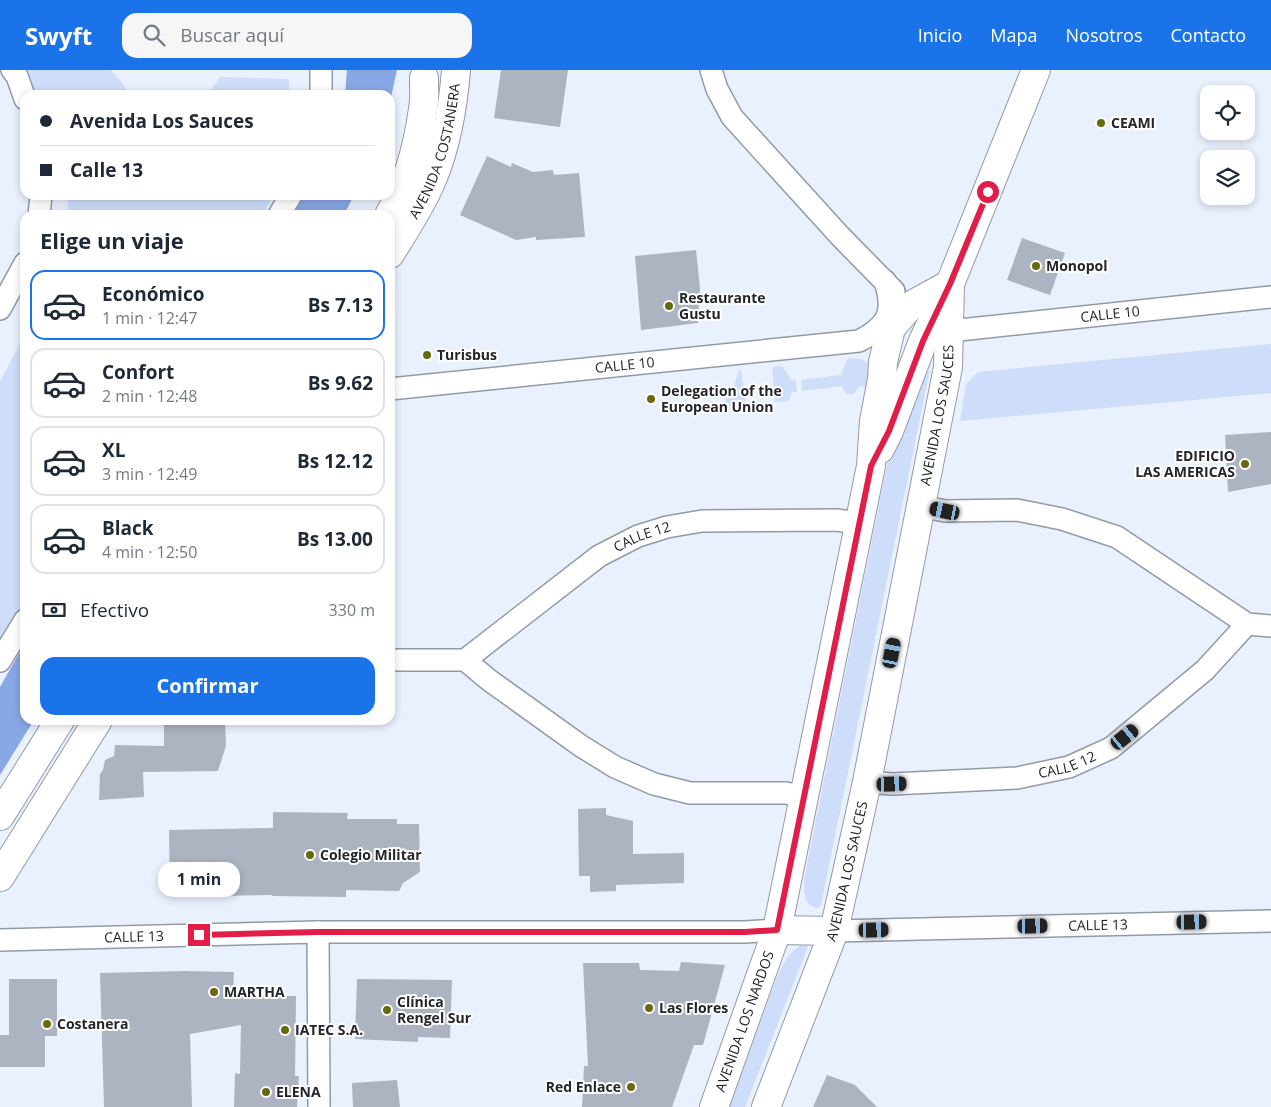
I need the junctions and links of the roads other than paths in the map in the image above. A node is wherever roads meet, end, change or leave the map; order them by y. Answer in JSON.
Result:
{"nodes":[{"id":1,"x":12,"y":70,"type":"edge"},
{"id":2,"x":321,"y":70,"type":"edge"},
{"id":3,"x":456,"y":70,"type":"edge"},
{"id":4,"x":710,"y":70,"type":"edge"},
{"id":5,"x":1036,"y":70,"type":"edge"},
{"id":6,"x":424,"y":74,"type":"edge"},
{"id":7,"x":22,"y":90,"type":"edge"},
{"id":8,"x":321,"y":90,"type":"edge"},
{"id":9,"x":395,"y":162,"type":"edge"},
{"id":10,"x":391,"y":210,"type":"edge"},
{"id":11,"x":395,"y":246,"type":"edge"},
{"id":12,"x":20,"y":272,"type":"edge"},
{"id":13,"x":885,"y":281,"type":"junction"},
{"id":14,"x":950,"y":284,"type":"junction"},
{"id":15,"x":1271,"y":297,"type":"edge"},
{"id":16,"x":0,"y":309,"type":"edge"},
{"id":17,"x":929,"y":325,"type":"junction"},
{"id":18,"x":859,"y":341,"type":"junction"},
{"id":19,"x":884,"y":362,"type":"junction"},
{"id":20,"x":395,"y":388,"type":"edge"},
{"id":21,"x":871,"y":466,"type":"junction"},
{"id":22,"x":921,"y":506,"type":"junction"},
{"id":23,"x":859,"y":523,"type":"junction"},
{"id":24,"x":1247,"y":624,"type":"junction"},
{"id":25,"x":1271,"y":626,"type":"edge"},
{"id":26,"x":20,"y":628,"type":"edge"},
{"id":27,"x":395,"y":660,"type":"edge"},
{"id":28,"x":465,"y":660,"type":"junction"},
{"id":29,"x":0,"y":662,"type":"edge"},
{"id":30,"x":57,"y":725,"type":"edge"},
{"id":31,"x":95,"y":725,"type":"edge"},
{"id":32,"x":867,"y":782,"type":"junction"},
{"id":33,"x":805,"y":797,"type":"junction"},
{"id":34,"x":0,"y":816,"type":"edge"},
{"id":35,"x":0,"y":877,"type":"edge"},
{"id":36,"x":1271,"y":920,"type":"edge"},
{"id":37,"x":777,"y":930,"type":"junction"},
{"id":38,"x":834,"y":931,"type":"junction"},
{"id":39,"x":318,"y":932,"type":"junction"},
{"id":40,"x":0,"y":940,"type":"edge"},
{"id":41,"x":319,"y":1107,"type":"edge"},
{"id":42,"x":714,"y":1107,"type":"edge"},
{"id":43,"x":766,"y":1107,"type":"edge"}],
"edges":[{"from":1,"to":7,"type":"street"},
{"from":2,"to":8,"type":"street"},
{"from":3,"to":11,"type":"street","name":"AVENIDA COSTANERA"},
{"from":4,"to":13,"type":"street"},
{"from":5,"to":14,"type":"street"},
{"from":6,"to":9,"type":"street"},
{"from":6,"to":10,"type":"street"},
{"from":12,"to":16,"type":"street"},
{"from":13,"to":17,"type":"street"},
{"from":13,"to":18,"type":"street"},
{"from":14,"to":17,"type":"street"},
{"from":14,"to":17,"type":"street","name":"AVENIDA LOS SAUCES"},
{"from":15,"to":17,"type":"street","name":"CALLE 10"},
{"from":17,"to":19,"type":"street"},
{"from":17,"to":21,"type":"street"},
{"from":17,"to":22,"type":"street","name":"AVENIDA LOS SAUCES"},
{"from":18,"to":19,"type":"street"},
{"from":18,"to":20,"type":"street","name":"CALLE 10"},
{"from":19,"to":21,"type":"street"},
{"from":21,"to":23,"type":"street","name":"AVENIDA LOS NARDOS"},
{"from":22,"to":24,"type":"street"},
{"from":22,"to":32,"type":"street","name":"AVENIDA LOS SAUCES"},
{"from":23,"to":28,"type":"street","name":"CALLE 12"},
{"from":23,"to":33,"type":"street","name":"AVENIDA LOS NARDOS"},
{"from":24,"to":25,"type":"street"},
{"from":24,"to":32,"type":"street","name":"CALLE 12"},
{"from":26,"to":29,"type":"street"},
{"from":27,"to":28,"type":"street"},
{"from":28,"to":33,"type":"street"},
{"from":30,"to":34,"type":"street"},
{"from":31,"to":35,"type":"street"},
{"from":32,"to":38,"type":"street","name":"AVENIDA LOS SAUCES"},
{"from":33,"to":37,"type":"street","name":"AVENIDA LOS NARDOS"},
{"from":36,"to":38,"type":"street","name":"CALLE 13"},
{"from":37,"to":38,"type":"street"},
{"from":37,"to":39,"type":"street","name":"CALLE 13"},
{"from":37,"to":42,"type":"street","name":"AVENIDA LOS NARDOS"},
{"from":38,"to":43,"type":"street","name":"AVENIDA LOS SAUCES"},
{"from":39,"to":40,"type":"street","name":"CALLE 13"},
{"from":39,"to":41,"type":"street"}]}
